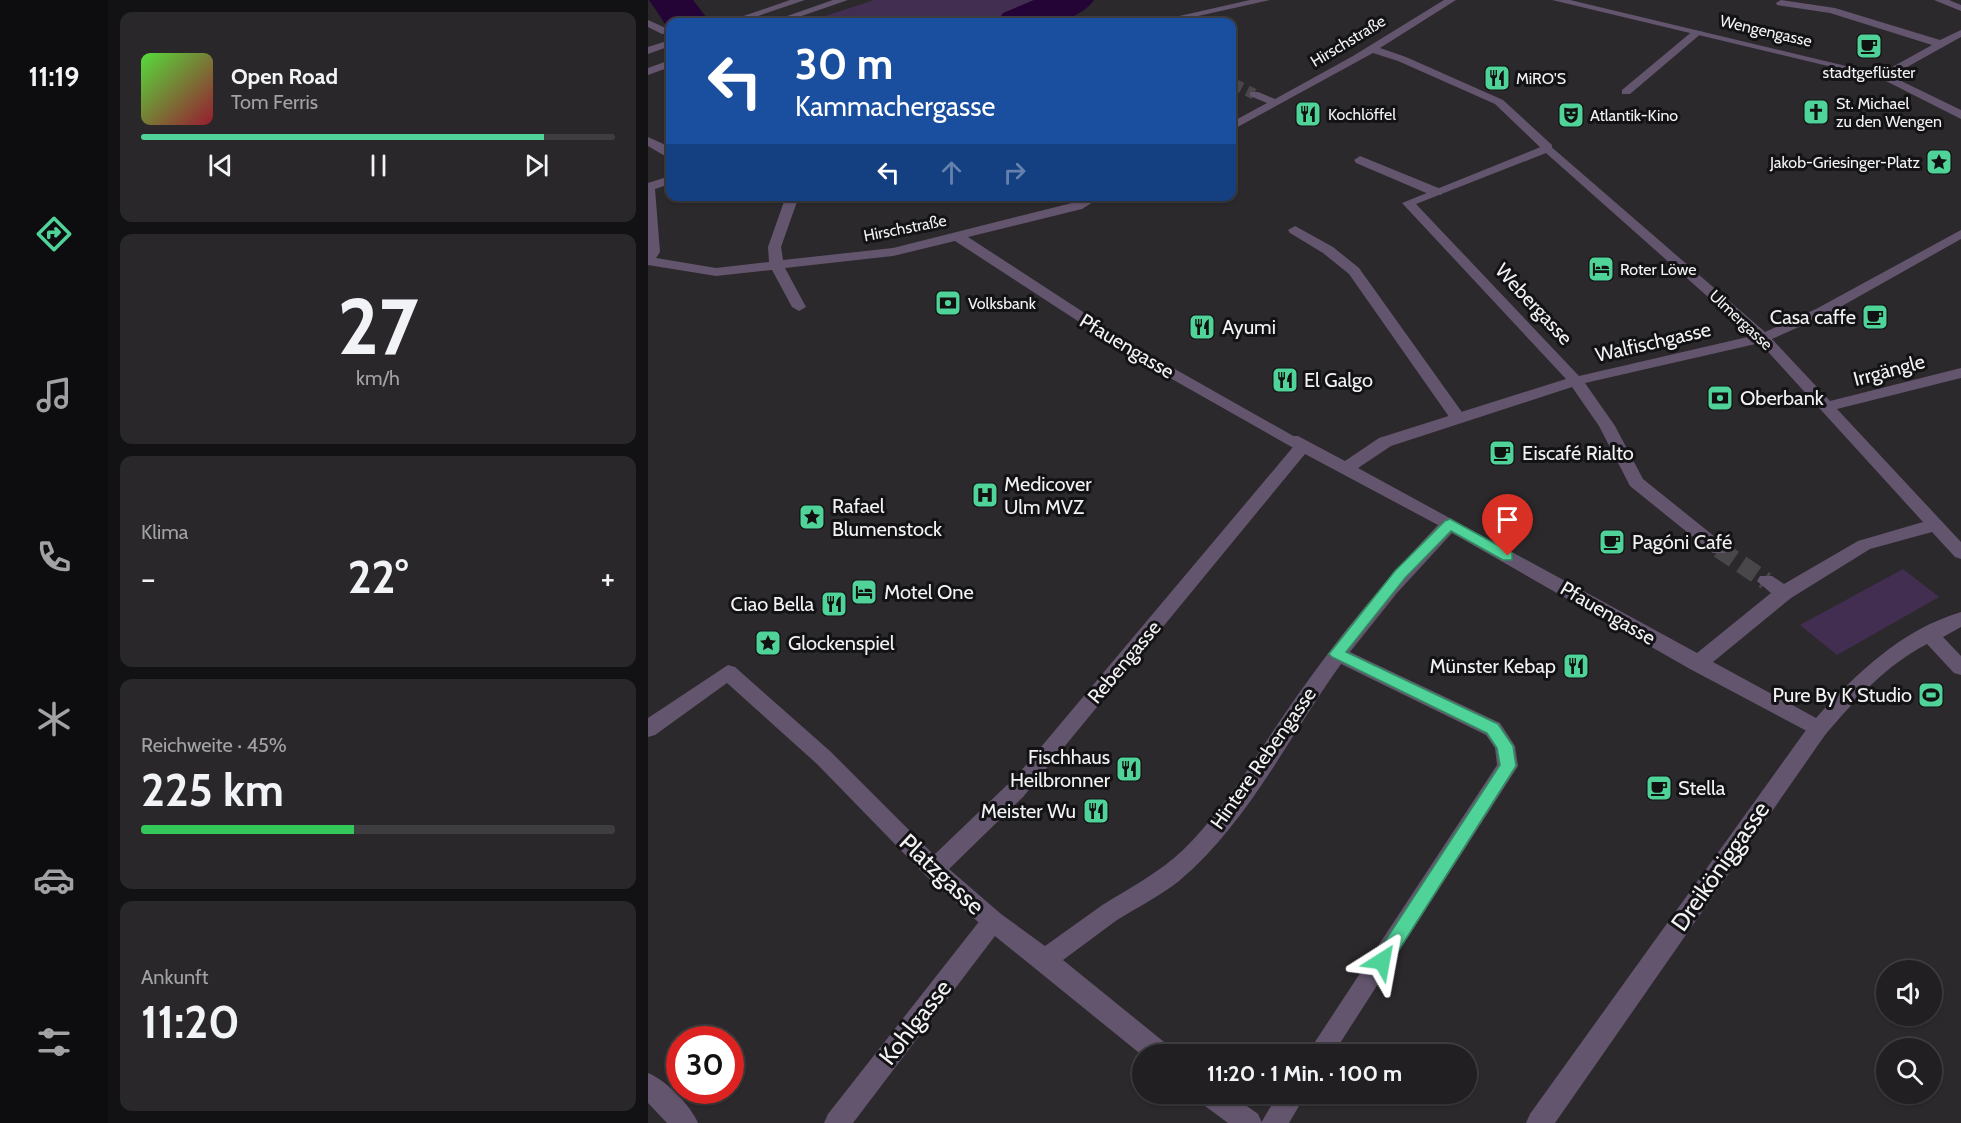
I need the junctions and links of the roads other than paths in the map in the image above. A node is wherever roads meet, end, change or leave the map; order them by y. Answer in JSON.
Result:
{"nodes":[{"id":1,"x":800,"y":0,"type":"edge"},
{"id":2,"x":843,"y":0,"type":"edge"},
{"id":3,"x":1265,"y":0,"type":"edge"},
{"id":4,"x":1451,"y":0,"type":"edge"},
{"id":5,"x":1557,"y":0,"type":"edge"},
{"id":6,"x":1939,"y":0,"type":"edge"},
{"id":7,"x":1781,"y":3,"type":"dead end"},
{"id":8,"x":1961,"y":8,"type":"edge"},
{"id":9,"x":757,"y":14,"type":"junction"},
{"id":10,"x":744,"y":18,"type":"edge"},
{"id":11,"x":750,"y":18,"type":"edge"},
{"id":12,"x":787,"y":18,"type":"edge"},
{"id":13,"x":1177,"y":18,"type":"edge"},
{"id":14,"x":648,"y":23,"type":"edge"},
{"id":15,"x":666,"y":32,"type":"dead end"},
{"id":16,"x":1698,"y":32,"type":"junction"},
{"id":17,"x":1961,"y":33,"type":"edge"},
{"id":18,"x":666,"y":44,"type":"edge"},
{"id":19,"x":1941,"y":44,"type":"junction"},
{"id":20,"x":1371,"y":49,"type":"junction"},
{"id":21,"x":648,"y":51,"type":"edge"},
{"id":22,"x":666,"y":54,"type":"edge"},
{"id":23,"x":648,"y":61,"type":"edge"},
{"id":24,"x":666,"y":65,"type":"edge"},
{"id":25,"x":648,"y":72,"type":"edge"},
{"id":26,"x":1882,"y":76,"type":"junction"},
{"id":27,"x":1626,"y":92,"type":"dead end"},
{"id":28,"x":1254,"y":94,"type":"tunnel mouth"},
{"id":29,"x":1276,"y":103,"type":"junction"},
{"id":30,"x":1961,"y":115,"type":"edge"},
{"id":31,"x":1236,"y":125,"type":"edge"},
{"id":32,"x":648,"y":141,"type":"edge"},
{"id":33,"x":1548,"y":148,"type":"junction"},
{"id":34,"x":666,"y":150,"type":"edge"},
{"id":35,"x":1360,"y":160,"type":"dead end"},
{"id":36,"x":666,"y":181,"type":"edge"},
{"id":37,"x":648,"y":187,"type":"edge"},
{"id":38,"x":648,"y":187,"type":"edge"},
{"id":39,"x":1436,"y":192,"type":"junction"},
{"id":40,"x":792,"y":201,"type":"edge"},
{"id":41,"x":1079,"y":201,"type":"edge"},
{"id":42,"x":1295,"y":230,"type":"dead end"},
{"id":43,"x":1961,"y":234,"type":"edge"},
{"id":44,"x":957,"y":236,"type":"junction"},
{"id":45,"x":648,"y":260,"type":"edge"},
{"id":46,"x":777,"y":264,"type":"junction"},
{"id":47,"x":799,"y":307,"type":"dead end"},
{"id":48,"x":1762,"y":338,"type":"junction"},
{"id":49,"x":1961,"y":373,"type":"edge"},
{"id":50,"x":1576,"y":381,"type":"junction"},
{"id":51,"x":1827,"y":407,"type":"junction"},
{"id":52,"x":1458,"y":418,"type":"junction"},
{"id":53,"x":1298,"y":443,"type":"junction"},
{"id":54,"x":1347,"y":468,"type":"junction"},
{"id":55,"x":1450,"y":524,"type":"junction"},
{"id":56,"x":1935,"y":525,"type":"junction"},
{"id":57,"x":1719,"y":549,"type":"tunnel mouth"},
{"id":58,"x":1961,"y":553,"type":"edge"},
{"id":59,"x":1766,"y":580,"type":"tunnel mouth"},
{"id":60,"x":1784,"y":593,"type":"junction"},
{"id":61,"x":1961,"y":619,"type":"edge"},
{"id":62,"x":1929,"y":634,"type":"junction"},
{"id":63,"x":1337,"y":654,"type":"junction"},
{"id":64,"x":1697,"y":664,"type":"junction"},
{"id":65,"x":1961,"y":668,"type":"edge"},
{"id":66,"x":648,"y":729,"type":"edge"},
{"id":67,"x":1818,"y":729,"type":"junction"},
{"id":68,"x":934,"y":869,"type":"junction"},
{"id":69,"x":993,"y":921,"type":"junction"},
{"id":70,"x":1045,"y":960,"type":"junction"},
{"id":71,"x":1148,"y":1044,"type":"edge"},
{"id":72,"x":1327,"y":1044,"type":"edge"},
{"id":73,"x":648,"y":1085,"type":"edge"},
{"id":74,"x":1223,"y":1104,"type":"edge"},
{"id":75,"x":1286,"y":1104,"type":"edge"},
{"id":76,"x":685,"y":1123,"type":"edge"},
{"id":77,"x":837,"y":1123,"type":"edge"},
{"id":78,"x":1249,"y":1123,"type":"edge"},
{"id":79,"x":1274,"y":1123,"type":"edge"},
{"id":80,"x":1539,"y":1123,"type":"edge"}],
"edges":[{"from":1,"to":9,"type":"street"},
{"from":2,"to":12,"type":"street"},
{"from":3,"to":13,"type":"street"},
{"from":4,"to":20,"type":"street","name":"Hirschstraße"},
{"from":5,"to":16,"type":"street","name":"Wengengasse"},
{"from":6,"to":8,"type":"street"},
{"from":7,"to":19,"type":"street"},
{"from":9,"to":10,"type":"street"},
{"from":9,"to":11,"type":"street"},
{"from":14,"to":15,"type":"street"},
{"from":16,"to":26,"type":"street","name":"Wengengasse"},
{"from":16,"to":27,"type":"street"},
{"from":17,"to":19,"type":"street"},
{"from":18,"to":21,"type":"street"},
{"from":19,"to":26,"type":"street"},
{"from":20,"to":29,"type":"street","name":"Hirschstraße"},
{"from":20,"to":33,"type":"street","name":"Ulmergasse"},
{"from":22,"to":23,"type":"street"},
{"from":24,"to":25,"type":"street"},
{"from":26,"to":30,"type":"street","name":"Wengengasse"},
{"from":28,"to":29,"type":"street"},
{"from":29,"to":31,"type":"street","name":"Hirschstraße"},
{"from":32,"to":34,"type":"street"},
{"from":33,"to":39,"type":"street","name":"Webergasse"},
{"from":33,"to":48,"type":"street","name":"Ulmergasse"},
{"from":35,"to":39,"type":"street"},
{"from":36,"to":38,"type":"street"},
{"from":37,"to":45,"type":"street"},
{"from":39,"to":50,"type":"street","name":"Webergasse"},
{"from":40,"to":46,"type":"street"},
{"from":41,"to":44,"type":"street","name":"Hirschstraße"},
{"from":42,"to":52,"type":"street"},
{"from":43,"to":48,"type":"street","name":"Walfischgasse"},
{"from":44,"to":46,"type":"street","name":"Hirschstraße"},
{"from":44,"to":53,"type":"street","name":"Pfauengasse"},
{"from":45,"to":46,"type":"street","name":"Hirschstraße"},
{"from":46,"to":47,"type":"street"},
{"from":48,"to":50,"type":"street","name":"Walfischgasse"},
{"from":48,"to":51,"type":"street","name":"Ulmergasse"},
{"from":49,"to":51,"type":"street","name":"Irrgängle"},
{"from":50,"to":52,"type":"street","name":"Walfischgasse"},
{"from":50,"to":57,"type":"street","name":"Webergasse"},
{"from":51,"to":56,"type":"street","name":"Ulmergasse"},
{"from":52,"to":54,"type":"street","name":"Walfischgasse"},
{"from":53,"to":54,"type":"street","name":"Pfauengasse"},
{"from":53,"to":68,"type":"street","name":"Rebengasse"},
{"from":54,"to":55,"type":"street","name":"Pfauengasse"},
{"from":55,"to":63,"type":"street","name":"Hintere Rebengasse"},
{"from":55,"to":64,"type":"street","name":"Pfauengasse"},
{"from":56,"to":58,"type":"street","name":"Ulmergasse"},
{"from":56,"to":60,"type":"street"},
{"from":59,"to":60,"type":"street"},
{"from":60,"to":64,"type":"street"},
{"from":61,"to":62,"type":"street","name":"Dreiköniggasse"},
{"from":62,"to":65,"type":"street"},
{"from":62,"to":67,"type":"street","name":"Dreiköniggasse"},
{"from":63,"to":70,"type":"street","name":"Hintere Rebengasse"},
{"from":63,"to":72,"type":"street"},
{"from":64,"to":67,"type":"street","name":"Pfauengasse"},
{"from":66,"to":68,"type":"street","name":"Platzgasse"},
{"from":67,"to":80,"type":"street","name":"Dreiköniggasse"},
{"from":68,"to":69,"type":"street","name":"Platzgasse"},
{"from":69,"to":70,"type":"street","name":"Platzgasse"},
{"from":69,"to":77,"type":"street","name":"Kohlgasse"},
{"from":70,"to":71,"type":"street","name":"Platzgasse"},
{"from":73,"to":76,"type":"street"},
{"from":74,"to":78,"type":"street"},
{"from":75,"to":79,"type":"street"}]}
